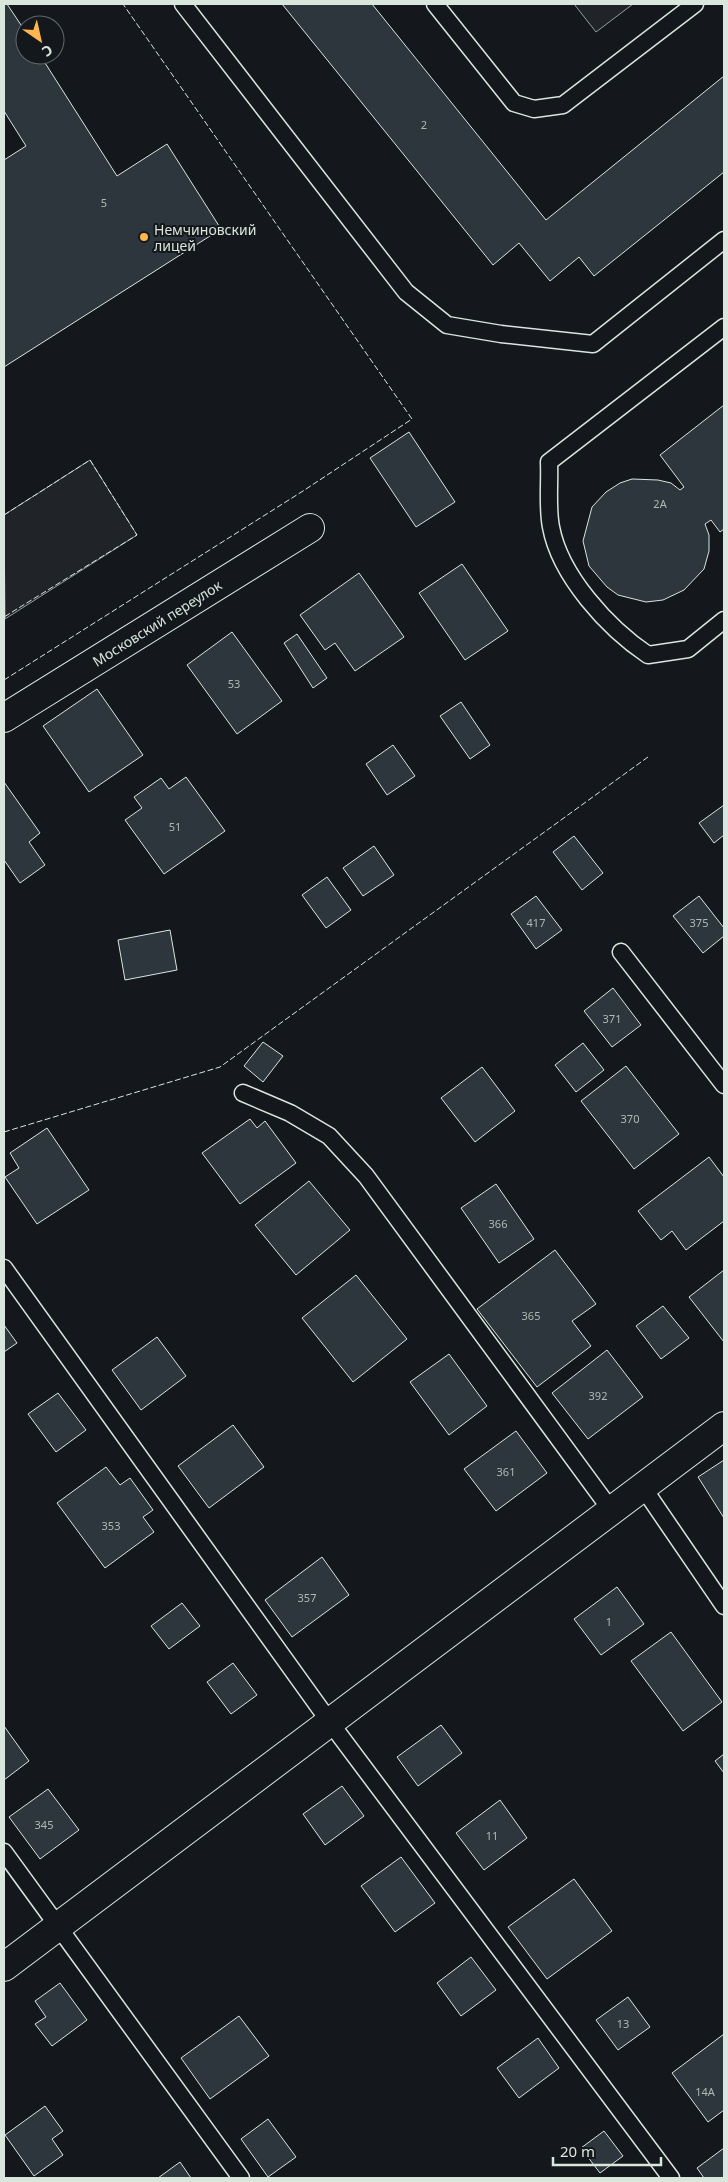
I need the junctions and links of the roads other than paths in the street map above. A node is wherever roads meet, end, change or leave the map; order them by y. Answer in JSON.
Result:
{"nodes":[{"id":1,"x":183,"y":4,"type":"edge"},
{"id":2,"x":435,"y":4,"type":"edge"},
{"id":3,"x":695,"y":4,"type":"edge"},
{"id":4,"x":724,"y":240,"type":"edge"},
{"id":5,"x":724,"y":327,"type":"edge"},
{"id":6,"x":310,"y":528,"type":"dead end"},
{"id":7,"x":724,"y":620,"type":"edge"},
{"id":8,"x":4,"y":718,"type":"edge"},
{"id":9,"x":621,"y":952,"type":"dead end"},
{"id":10,"x":724,"y":1085,"type":"edge"},
{"id":11,"x":243,"y":1093,"type":"dead end"},
{"id":12,"x":4,"y":1268,"type":"edge"},
{"id":13,"x":724,"y":1426,"type":"edge"},
{"id":14,"x":642,"y":1486,"type":"junction"},
{"id":15,"x":611,"y":1510,"type":"junction"},
{"id":16,"x":724,"y":1606,"type":"edge"},
{"id":17,"x":330,"y":1721,"type":"junction"},
{"id":18,"x":4,"y":1852,"type":"edge"},
{"id":19,"x":57,"y":1926,"type":"junction"},
{"id":20,"x":4,"y":1967,"type":"edge"},
{"id":21,"x":241,"y":2178,"type":"edge"},
{"id":22,"x":671,"y":2178,"type":"edge"}],
"edges":[{"from":1,"to":4,"type":"lane"},
{"from":2,"to":3,"type":"lane"},
{"from":5,"to":7,"type":"lane"},
{"from":6,"to":8,"type":"street","name":"Московский переулок"},
{"from":9,"to":10,"type":"lane"},
{"from":11,"to":15,"type":"lane"},
{"from":12,"to":17,"type":"lane"},
{"from":13,"to":14,"type":"street"},
{"from":14,"to":15,"type":"street"},
{"from":14,"to":16,"type":"lane"},
{"from":15,"to":17,"type":"street"},
{"from":17,"to":19,"type":"street"},
{"from":17,"to":22,"type":"lane"},
{"from":18,"to":19,"type":"lane"},
{"from":19,"to":20,"type":"street"},
{"from":19,"to":21,"type":"lane"}]}
